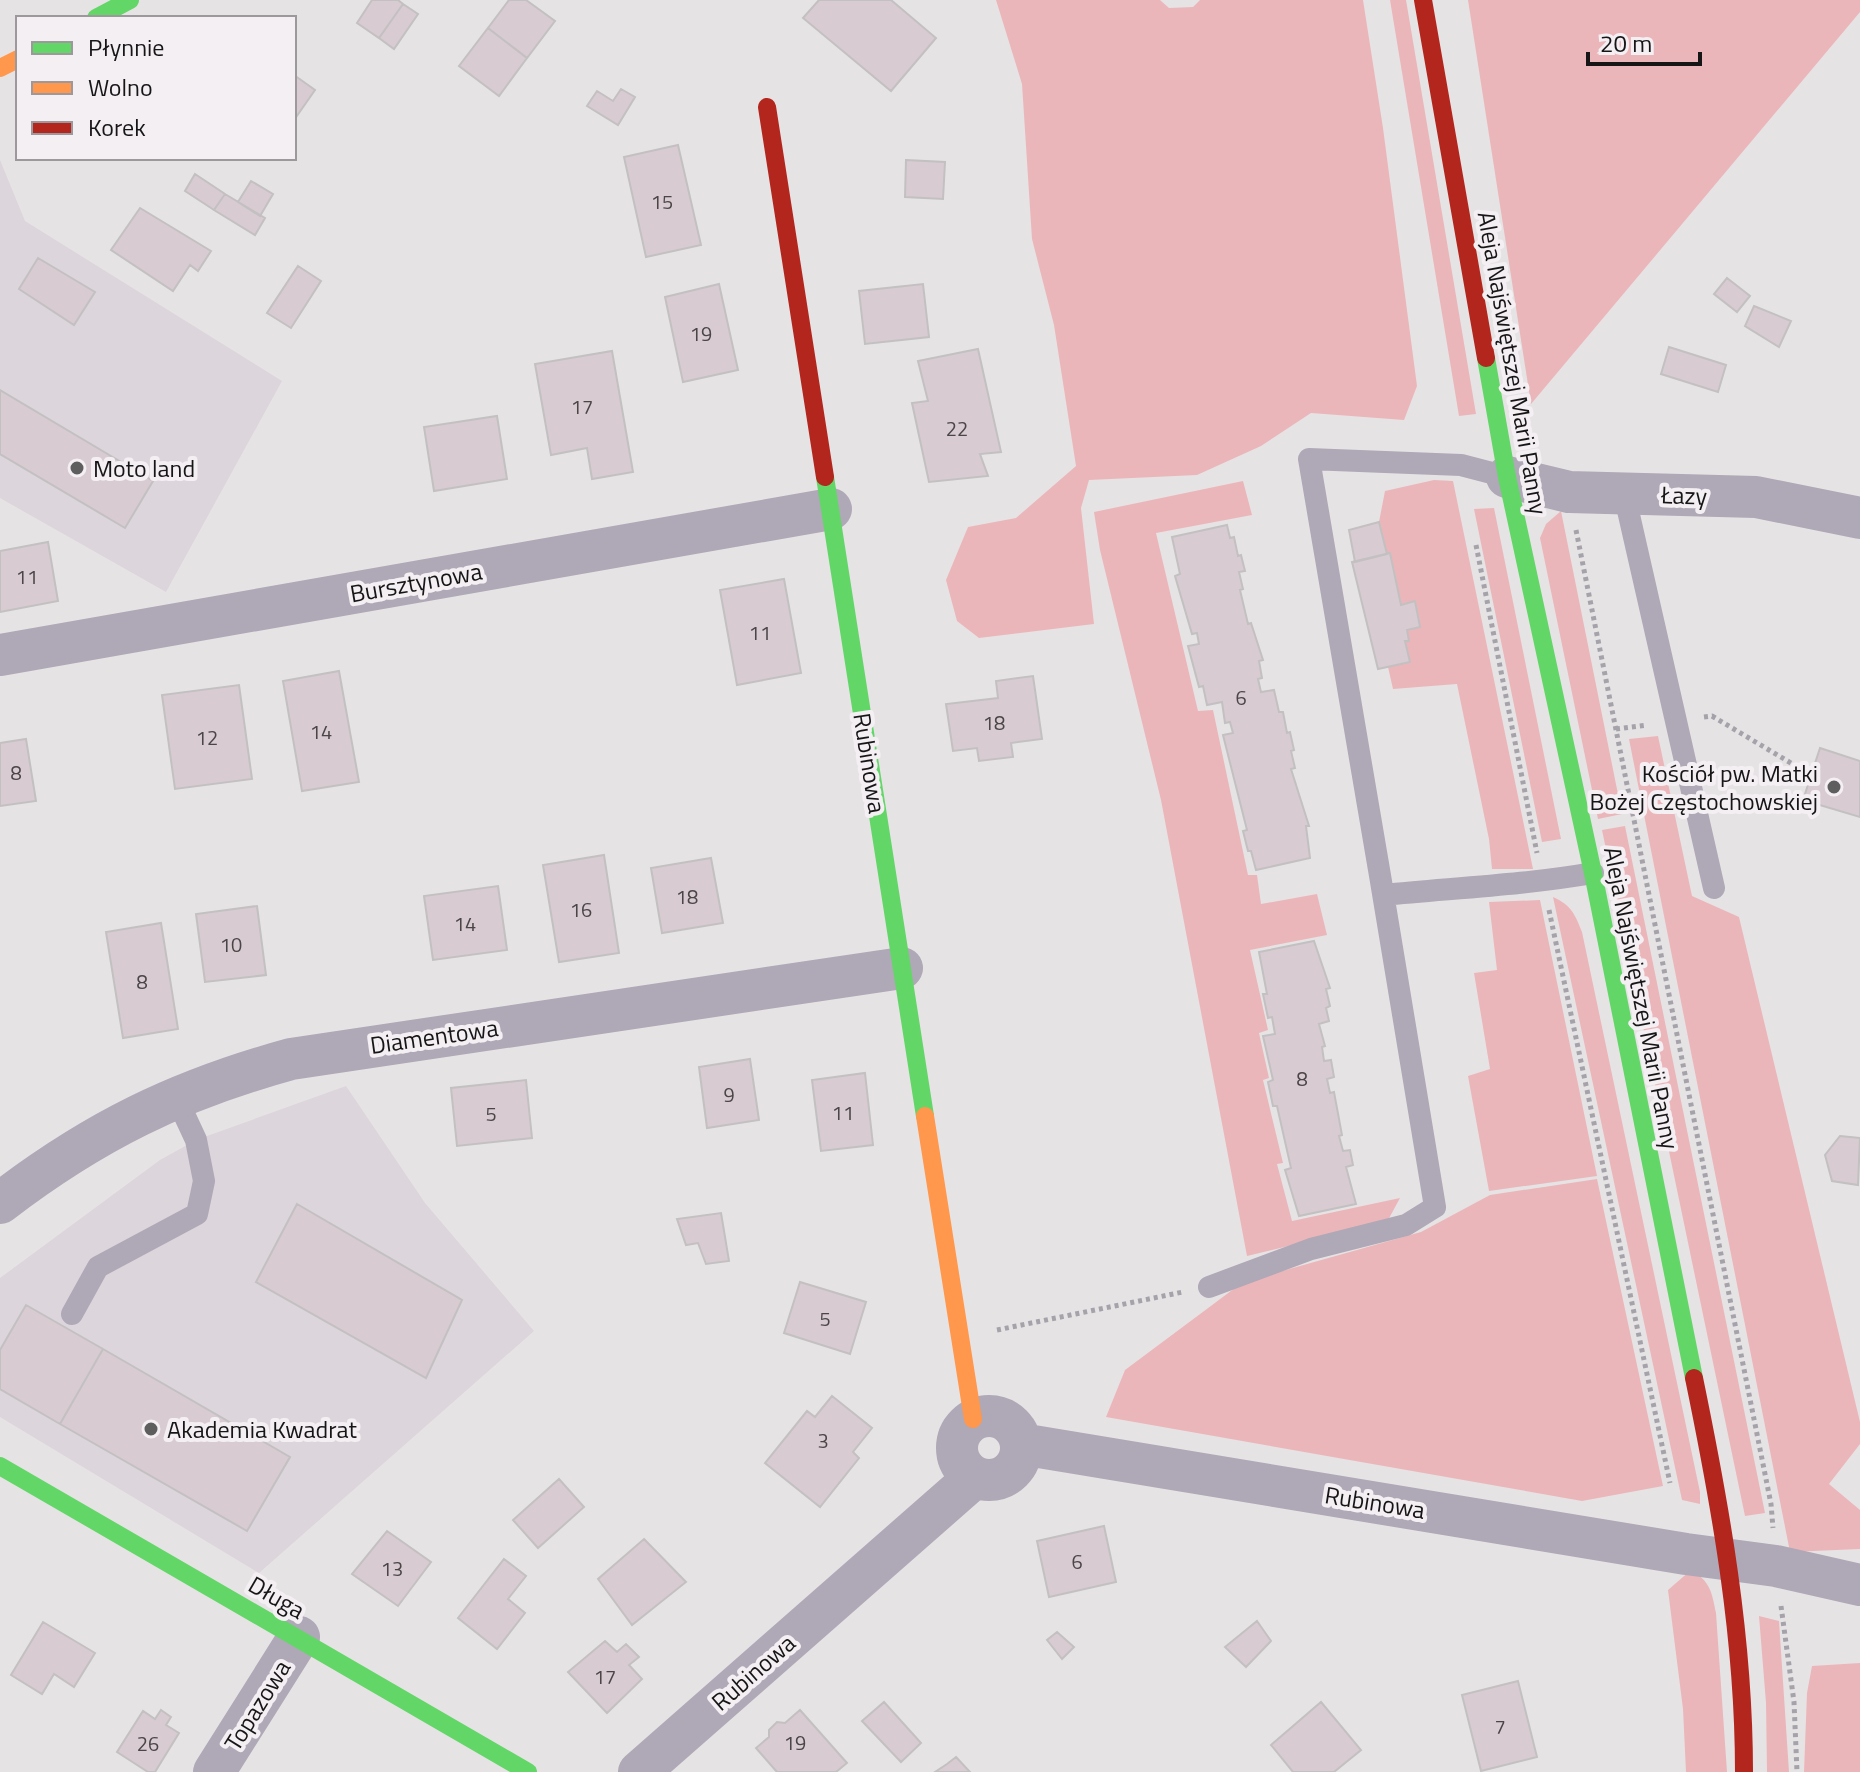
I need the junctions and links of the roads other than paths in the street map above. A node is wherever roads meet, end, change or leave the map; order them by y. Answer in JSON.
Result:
{"nodes":[{"id":1,"x":130,"y":0,"type":"edge"},
{"id":2,"x":1423,"y":0,"type":"edge"},
{"id":3,"x":100,"y":16,"type":"edge"},
{"id":4,"x":767,"y":107,"type":"dead end"},
{"id":5,"x":1507,"y":477,"type":"junction"},
{"id":6,"x":1624,"y":493,"type":"junction"},
{"id":7,"x":831,"y":509,"type":"junction"},
{"id":8,"x":1860,"y":518,"type":"edge"},
{"id":9,"x":0,"y":655,"type":"edge"},
{"id":10,"x":1593,"y":873,"type":"junction"},
{"id":11,"x":1714,"y":888,"type":"dead end"},
{"id":12,"x":1384,"y":895,"type":"junction"},
{"id":13,"x":902,"y":968,"type":"junction"},
{"id":14,"x":176,"y":1097,"type":"junction"},
{"id":15,"x":0,"y":1203,"type":"edge"},
{"id":16,"x":1209,"y":1287,"type":"road end"},
{"id":17,"x":72,"y":1314,"type":"dead end"},
{"id":18,"x":973,"y":1419,"type":"junction"},
{"id":19,"x":1021,"y":1444,"type":"junction"},
{"id":20,"x":0,"y":1466,"type":"edge"},
{"id":21,"x":975,"y":1477,"type":"junction"},
{"id":22,"x":1729,"y":1560,"type":"junction"},
{"id":23,"x":1860,"y":1585,"type":"edge"},
{"id":24,"x":299,"y":1637,"type":"junction"},
{"id":25,"x":214,"y":1772,"type":"edge"},
{"id":26,"x":528,"y":1772,"type":"edge"},
{"id":27,"x":639,"y":1772,"type":"edge"},
{"id":28,"x":1744,"y":1772,"type":"edge"}],
"edges":[{"from":1,"to":3,"type":"street"},
{"from":2,"to":5,"type":"street","name":"Aleja Najświętszej Marii Panny"},
{"from":4,"to":7,"type":"street","name":"Rubinowa"},
{"from":5,"to":6,"type":"street","name":"Łazy"},
{"from":5,"to":10,"type":"street","name":"Aleja Najświętszej Marii Panny"},
{"from":5,"to":12,"type":"lane"},
{"from":6,"to":8,"type":"street","name":"Łazy"},
{"from":6,"to":11,"type":"lane"},
{"from":7,"to":9,"type":"street","name":"Bursztynowa"},
{"from":7,"to":13,"type":"street","name":"Rubinowa"},
{"from":10,"to":12,"type":"lane"},
{"from":10,"to":22,"type":"street","name":"Aleja Najświętszej Marii Panny"},
{"from":12,"to":16,"type":"lane"},
{"from":13,"to":14,"type":"street","name":"Diamentowa"},
{"from":13,"to":18,"type":"street","name":"Rubinowa"},
{"from":14,"to":15,"type":"street","name":"Diamentowa"},
{"from":14,"to":17,"type":"lane"},
{"from":18,"to":19,"type":"street"},
{"from":18,"to":21,"type":"street"},
{"from":19,"to":21,"type":"street","name":"Rubinowa"},
{"from":19,"to":22,"type":"street","name":"Rubinowa"},
{"from":20,"to":24,"type":"street","name":"Długa"},
{"from":21,"to":27,"type":"street","name":"Rubinowa"},
{"from":22,"to":23,"type":"street","name":"Rubinowa"},
{"from":22,"to":28,"type":"street","name":"Aleja Najświętszej Marii Panny"},
{"from":24,"to":25,"type":"street","name":"Topazowa"},
{"from":24,"to":26,"type":"street","name":"Długa"}]}
